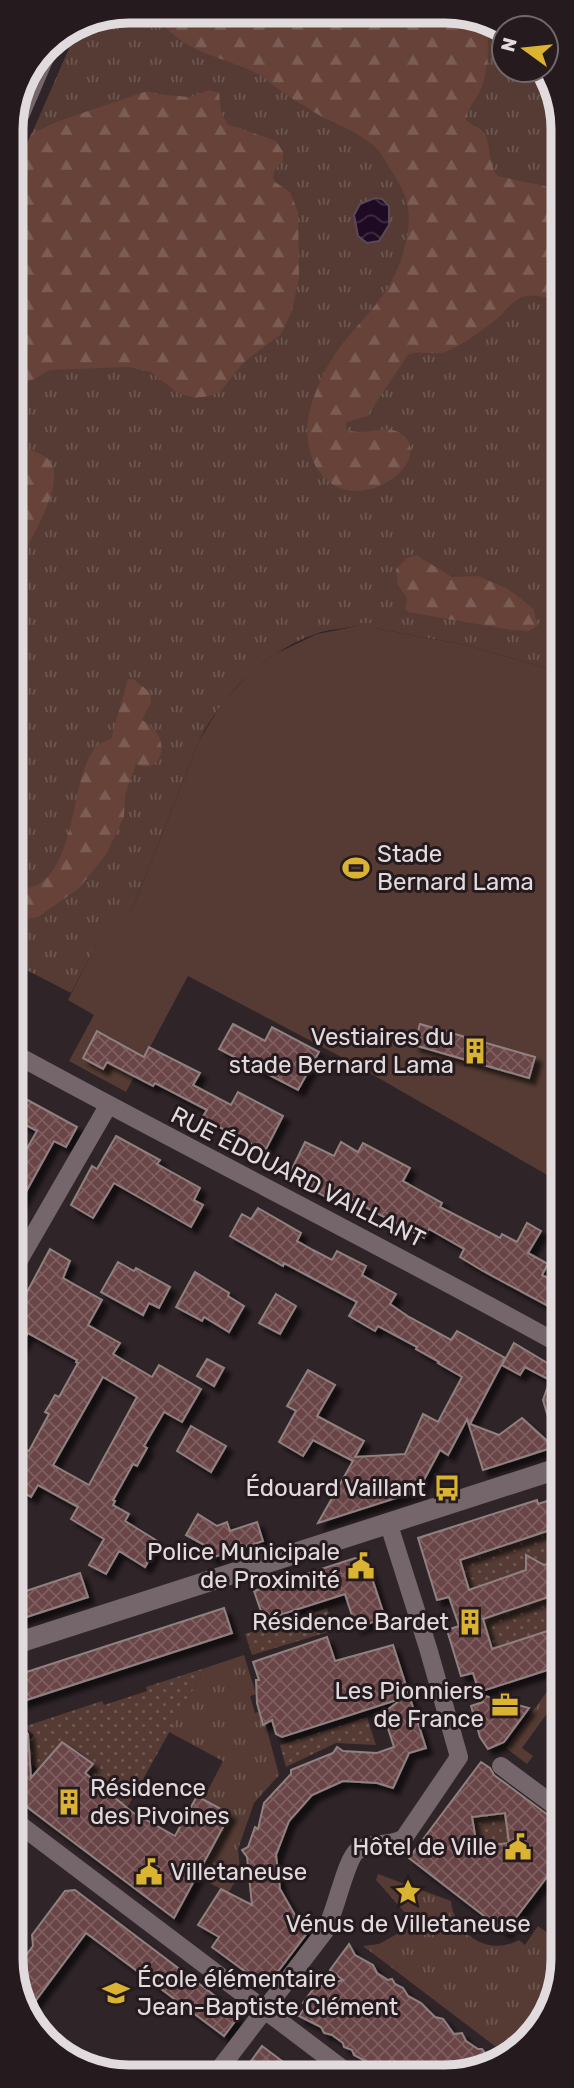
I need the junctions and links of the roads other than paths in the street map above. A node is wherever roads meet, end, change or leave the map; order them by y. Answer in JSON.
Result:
{"nodes":[{"id":1,"x":23,"y":1059,"type":"edge"},
{"id":2,"x":108,"y":1106,"type":"junction"},
{"id":3,"x":23,"y":1253,"type":"edge"},
{"id":4,"x":551,"y":1339,"type":"edge"},
{"id":5,"x":551,"y":1471,"type":"edge"},
{"id":6,"x":389,"y":1525,"type":"junction"},
{"id":7,"x":23,"y":1641,"type":"edge"},
{"id":8,"x":501,"y":1766,"type":"dead end"},
{"id":9,"x":551,"y":1803,"type":"edge"},
{"id":10,"x":23,"y":1826,"type":"edge"},
{"id":11,"x":264,"y":2010,"type":"junction"},
{"id":12,"x":222,"y":2065,"type":"edge"},
{"id":13,"x":337,"y":2065,"type":"edge"}],
"edges":[{"from":1,"to":2,"type":"street","name":"RUE ÉDOUARD VAILLANT"},
{"from":2,"to":3,"type":"street"},
{"from":2,"to":4,"type":"street","name":"RUE ÉDOUARD VAILLANT"},
{"from":5,"to":6,"type":"street"},
{"from":6,"to":7,"type":"street"},
{"from":6,"to":11,"type":"street"},
{"from":8,"to":9,"type":"street"},
{"from":10,"to":11,"type":"street"},
{"from":11,"to":12,"type":"street"},
{"from":11,"to":13,"type":"street"}]}
